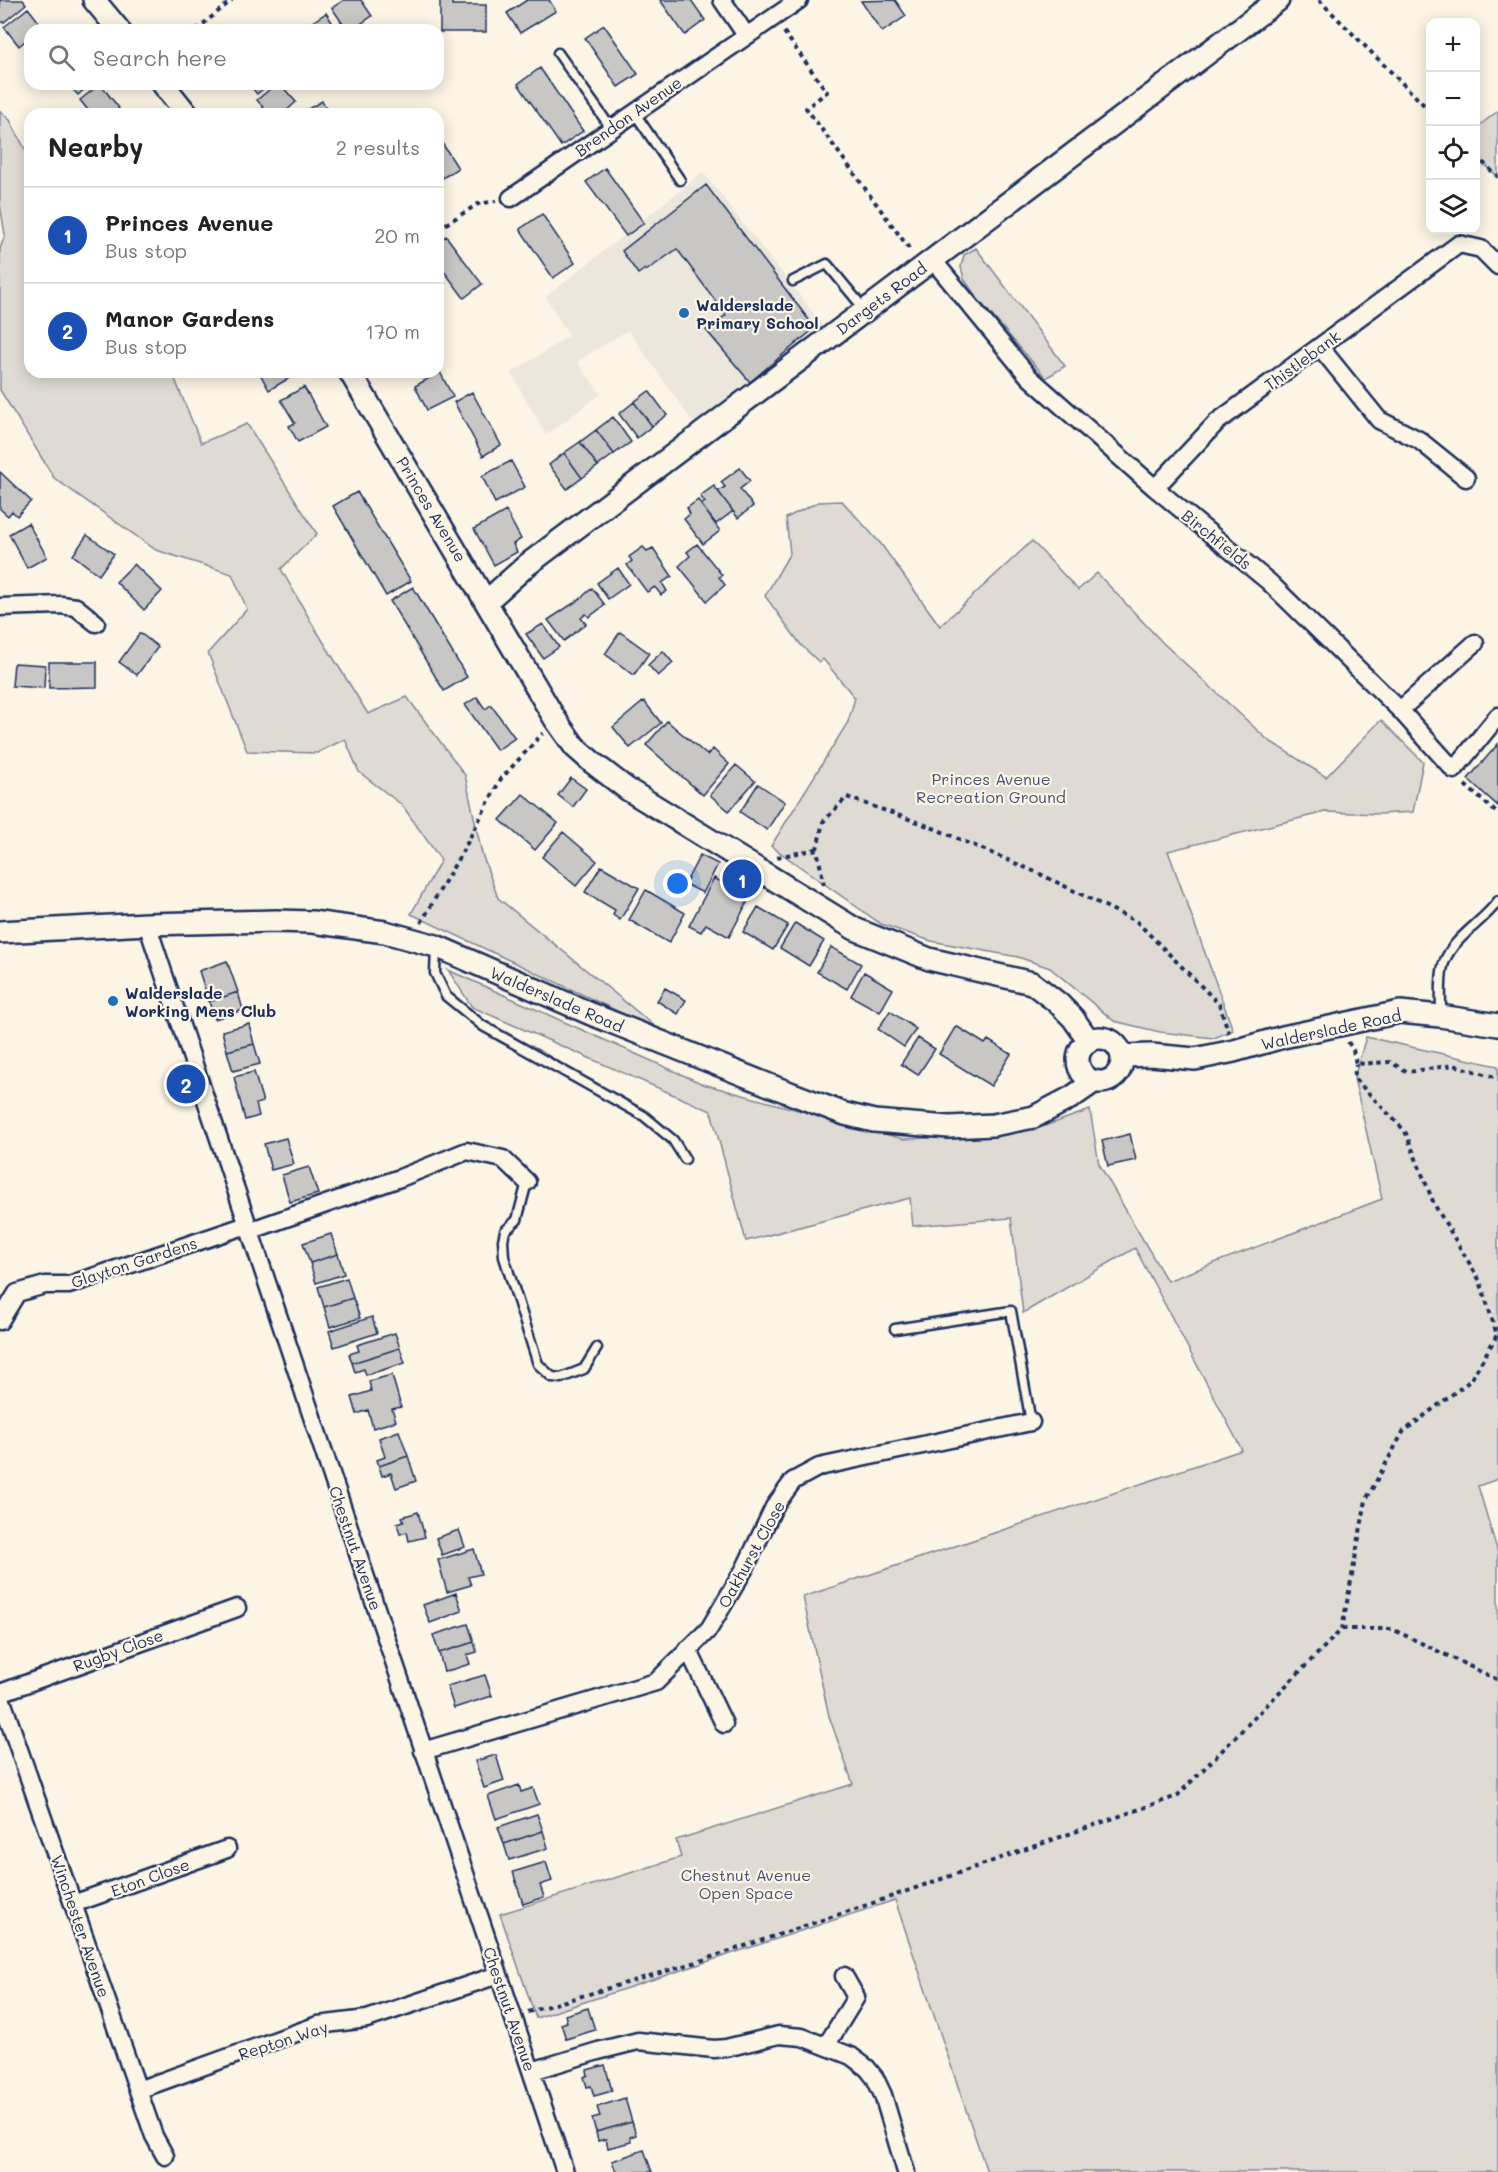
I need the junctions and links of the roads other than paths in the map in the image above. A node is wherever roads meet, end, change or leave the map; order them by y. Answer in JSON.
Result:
{"nodes":[{"id":1,"x":94,"y":0,"type":"edge"},
{"id":2,"x":722,"y":0,"type":"edge"},
{"id":3,"x":799,"y":0,"type":"edge"},
{"id":4,"x":1278,"y":0,"type":"edge"},
{"id":5,"x":114,"y":24,"type":"edge"},
{"id":6,"x":746,"y":35,"type":"junction"},
{"id":7,"x":558,"y":53,"type":"dead end"},
{"id":8,"x":168,"y":90,"type":"edge"},
{"id":9,"x":182,"y":108,"type":"edge"},
{"id":10,"x":634,"y":112,"type":"junction"},
{"id":11,"x":611,"y":128,"type":"junction"},
{"id":12,"x":680,"y":180,"type":"dead end"},
{"id":13,"x":511,"y":198,"type":"road end"},
{"id":14,"x":928,"y":262,"type":"junction"},
{"id":15,"x":1498,"y":266,"type":"edge"},
{"id":16,"x":793,"y":281,"type":"dead end"},
{"id":17,"x":865,"y":310,"type":"junction"},
{"id":18,"x":1320,"y":347,"type":"junction"},
{"id":19,"x":354,"y":378,"type":"edge"},
{"id":20,"x":1466,"y":478,"type":"dead end"},
{"id":21,"x":1155,"y":488,"type":"junction"},
{"id":22,"x":487,"y":602,"type":"junction"},
{"id":23,"x":0,"y":607,"type":"edge"},
{"id":24,"x":96,"y":623,"type":"dead end"},
{"id":25,"x":1475,"y":643,"type":"dead end"},
{"id":26,"x":1400,"y":710,"type":"junction"},
{"id":27,"x":1498,"y":716,"type":"edge"},
{"id":28,"x":1497,"y":904,"type":"edge"},
{"id":29,"x":147,"y":924,"type":"junction"},
{"id":30,"x":0,"y":932,"type":"edge"},
{"id":31,"x":436,"y":946,"type":"junction"},
{"id":32,"x":1440,"y":1016,"type":"junction"},
{"id":33,"x":1498,"y":1025,"type":"edge"},
{"id":34,"x":1089,"y":1041,"type":"junction"},
{"id":35,"x":1123,"y":1056,"type":"junction"},
{"id":36,"x":1095,"y":1081,"type":"junction"},
{"id":37,"x":686,"y":1159,"type":"dead end"},
{"id":38,"x":527,"y":1182,"type":"joint"},
{"id":39,"x":248,"y":1228,"type":"junction"},
{"id":40,"x":0,"y":1321,"type":"edge"},
{"id":41,"x":895,"y":1329,"type":"dead end"},
{"id":42,"x":597,"y":1348,"type":"dead end"},
{"id":43,"x":1031,"y":1422,"type":"joint"},
{"id":44,"x":237,"y":1608,"type":"dead end"},
{"id":45,"x":688,"y":1649,"type":"junction"},
{"id":46,"x":0,"y":1694,"type":"edge"},
{"id":47,"x":724,"y":1724,"type":"dead end"},
{"id":48,"x":423,"y":1751,"type":"junction"},
{"id":49,"x":227,"y":1849,"type":"dead end"},
{"id":50,"x":74,"y":1905,"type":"junction"},
{"id":51,"x":498,"y":1975,"type":"junction"},
{"id":52,"x":844,"y":1976,"type":"dead end"},
{"id":53,"x":826,"y":2046,"type":"junction"},
{"id":54,"x":532,"y":2072,"type":"junction"},
{"id":55,"x":138,"y":2090,"type":"junction"},
{"id":56,"x":165,"y":2156,"type":"dead end"},
{"id":57,"x":565,"y":2172,"type":"edge"},
{"id":58,"x":906,"y":2172,"type":"edge"}],
"edges":[{"from":1,"to":5,"type":"street"},
{"from":2,"to":6,"type":"street"},
{"from":3,"to":6,"type":"street","name":"Brendon Avenue"},
{"from":4,"to":14,"type":"street","name":"Dargets Road"},
{"from":6,"to":10,"type":"street","name":"Brendon Avenue"},
{"from":7,"to":11,"type":"lane"},
{"from":8,"to":9,"type":"street"},
{"from":10,"to":11,"type":"street","name":"Brendon Avenue"},
{"from":10,"to":12,"type":"lane"},
{"from":11,"to":13,"type":"street","name":"Brendon Avenue"},
{"from":14,"to":17,"type":"street","name":"Dargets Road"},
{"from":14,"to":21,"type":"street","name":"Birchfields"},
{"from":15,"to":18,"type":"street","name":"Thistlebank"},
{"from":16,"to":17,"type":"lane"},
{"from":17,"to":22,"type":"street","name":"Dargets Road"},
{"from":18,"to":20,"type":"street"},
{"from":18,"to":21,"type":"street","name":"Thistlebank"},
{"from":19,"to":22,"type":"street","name":"Princes Avenue"},
{"from":21,"to":26,"type":"street","name":"Birchfields"},
{"from":22,"to":34,"type":"street","name":"Princes Avenue"},
{"from":23,"to":24,"type":"street"},
{"from":25,"to":26,"type":"street"},
{"from":26,"to":27,"type":"street","name":"Birchfields"},
{"from":28,"to":32,"type":"lane"},
{"from":29,"to":30,"type":"street","name":"Walderslade Road"},
{"from":29,"to":31,"type":"street","name":"Walderslade Road"},
{"from":29,"to":39,"type":"street","name":"Chestnut Avenue"},
{"from":31,"to":36,"type":"street","name":"Walderslade Road"},
{"from":31,"to":37,"type":"lane"},
{"from":32,"to":33,"type":"street","name":"Walderslade Road"},
{"from":32,"to":35,"type":"street","name":"Walderslade Road"},
{"from":34,"to":35,"type":"street"},
{"from":34,"to":36,"type":"street"},
{"from":35,"to":36,"type":"street"},
{"from":38,"to":39,"type":"street","name":"Glayton Gardens"},
{"from":38,"to":42,"type":"lane"},
{"from":39,"to":40,"type":"street","name":"Glayton Gardens"},
{"from":39,"to":48,"type":"street","name":"Chestnut Avenue"},
{"from":41,"to":43,"type":"lane"},
{"from":43,"to":45,"type":"street","name":"Oakhurst Close"},
{"from":44,"to":46,"type":"street","name":"Rugby Close"},
{"from":45,"to":47,"type":"street"},
{"from":45,"to":48,"type":"street","name":"Oakhurst Close"},
{"from":46,"to":50,"type":"street","name":"Winchester Avenue"},
{"from":48,"to":51,"type":"street","name":"Chestnut Avenue"},
{"from":49,"to":50,"type":"street","name":"Eton Close"},
{"from":50,"to":55,"type":"street","name":"Winchester Avenue"},
{"from":51,"to":54,"type":"street","name":"Chestnut Avenue"},
{"from":51,"to":55,"type":"street","name":"Repton Way"},
{"from":52,"to":53,"type":"street"},
{"from":53,"to":54,"type":"street"},
{"from":53,"to":58,"type":"street"},
{"from":54,"to":57,"type":"street","name":"Chestnut Avenue"},
{"from":55,"to":56,"type":"street","name":"Winchester Avenue"}]}
